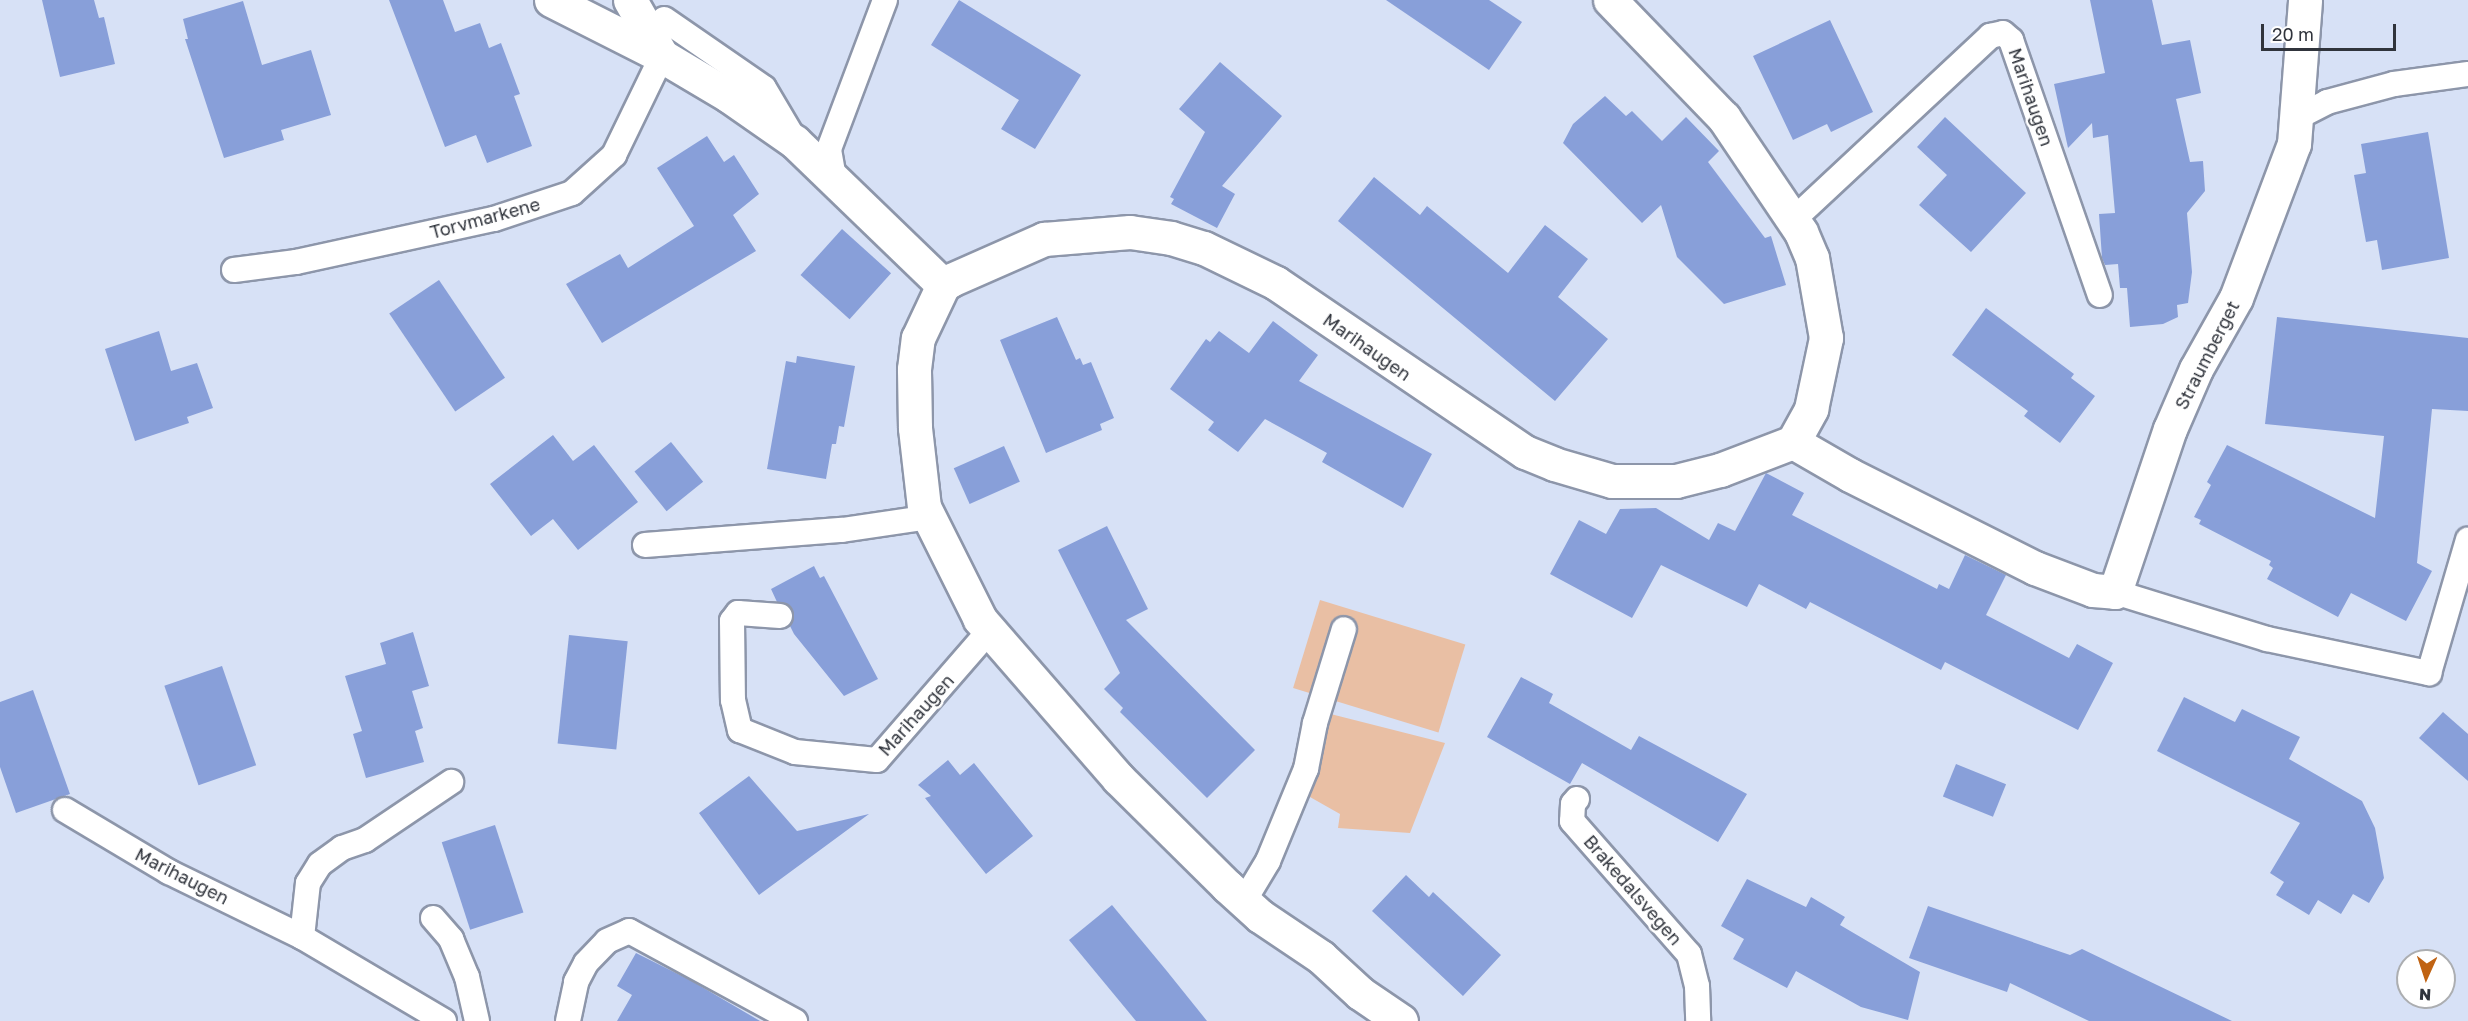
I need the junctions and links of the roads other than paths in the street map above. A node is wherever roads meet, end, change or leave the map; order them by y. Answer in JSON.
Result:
{"nodes":[{"id":1,"x":551,"y":0,"type":"edge"},
{"id":2,"x":630,"y":0,"type":"edge"},
{"id":3,"x":885,"y":0,"type":"edge"},
{"id":4,"x":1610,"y":0,"type":"edge"},
{"id":5,"x":2304,"y":0,"type":"edge"},
{"id":6,"x":664,"y":19,"type":"dead end"},
{"id":7,"x":663,"y":56,"type":"junction"},
{"id":8,"x":2468,"y":74,"type":"edge"},
{"id":9,"x":2296,"y":118,"type":"junction"},
{"id":10,"x":795,"y":142,"type":"junction"},
{"id":11,"x":834,"y":178,"type":"junction"},
{"id":12,"x":1793,"y":220,"type":"junction"},
{"id":13,"x":234,"y":270,"type":"dead end"},
{"id":14,"x":942,"y":285,"type":"junction"},
{"id":15,"x":2100,"y":295,"type":"dead end"},
{"id":16,"x":1793,"y":442,"type":"junction"},
{"id":17,"x":930,"y":517,"type":"junction"},
{"id":18,"x":2468,"y":540,"type":"edge"},
{"id":19,"x":645,"y":545,"type":"dead end"},
{"id":20,"x":2115,"y":592,"type":"junction"},
{"id":21,"x":780,"y":616,"type":"dead end"},
{"id":22,"x":1344,"y":629,"type":"dead end"},
{"id":23,"x":989,"y":631,"type":"junction"},
{"id":24,"x":451,"y":782,"type":"dead end"},
{"id":25,"x":1577,"y":799,"type":"dead end"},
{"id":26,"x":65,"y":810,"type":"dead end"},
{"id":27,"x":1244,"y":901,"type":"junction"},
{"id":28,"x":433,"y":918,"type":"dead end"},
{"id":29,"x":302,"y":937,"type":"junction"},
{"id":30,"x":444,"y":1021,"type":"edge"},
{"id":31,"x":477,"y":1021,"type":"edge"},
{"id":32,"x":568,"y":1021,"type":"edge"},
{"id":33,"x":795,"y":1021,"type":"edge"},
{"id":34,"x":1401,"y":1021,"type":"edge"},
{"id":35,"x":1698,"y":1021,"type":"edge"}],
"edges":[{"from":1,"to":7,"type":"street"},
{"from":2,"to":7,"type":"street"},
{"from":3,"to":11,"type":"lane"},
{"from":4,"to":12,"type":"street"},
{"from":5,"to":9,"type":"street","name":"Straumberget"},
{"from":6,"to":10,"type":"lane"},
{"from":7,"to":10,"type":"street"},
{"from":7,"to":13,"type":"lane","name":"Torvmarkene"},
{"from":8,"to":9,"type":"lane"},
{"from":9,"to":20,"type":"street","name":"Straumberget"},
{"from":10,"to":11,"type":"street"},
{"from":11,"to":14,"type":"street"},
{"from":12,"to":15,"type":"lane","name":"Marihaugen"},
{"from":12,"to":16,"type":"street"},
{"from":14,"to":16,"type":"street","name":"Marihaugen"},
{"from":14,"to":17,"type":"street"},
{"from":16,"to":20,"type":"street"},
{"from":17,"to":19,"type":"lane"},
{"from":17,"to":23,"type":"street"},
{"from":18,"to":20,"type":"lane"},
{"from":21,"to":23,"type":"lane","name":"Marihaugen"},
{"from":22,"to":27,"type":"lane"},
{"from":23,"to":27,"type":"street"},
{"from":24,"to":29,"type":"lane"},
{"from":25,"to":35,"type":"lane","name":"Brakedalsvegen"},
{"from":26,"to":29,"type":"lane","name":"Marihaugen"},
{"from":27,"to":34,"type":"street"},
{"from":28,"to":31,"type":"lane"},
{"from":29,"to":30,"type":"lane","name":"Marihaugen"},
{"from":32,"to":33,"type":"lane"}]}
